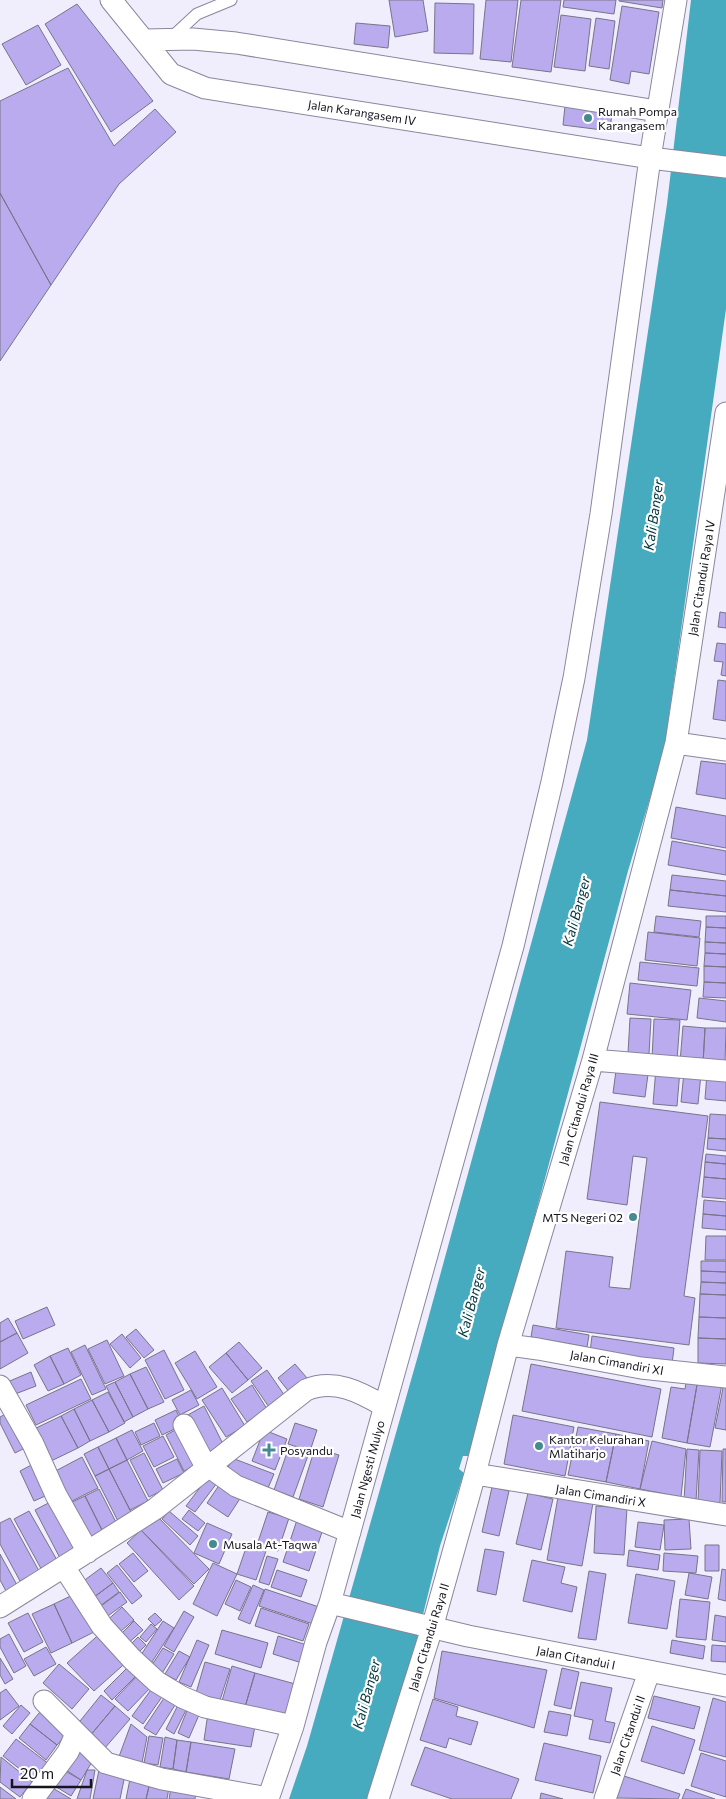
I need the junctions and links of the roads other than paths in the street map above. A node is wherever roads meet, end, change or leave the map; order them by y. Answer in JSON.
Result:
{"nodes":[{"id":1,"x":111,"y":0,"type":"edge"},
{"id":2,"x":230,"y":0,"type":"edge"},
{"id":3,"x":676,"y":0,"type":"edge"},
{"id":4,"x":170,"y":38,"type":"junction"},
{"id":5,"x":149,"y":47,"type":"junction"},
{"id":6,"x":657,"y":111,"type":"junction"},
{"id":7,"x":660,"y":159,"type":"junction"},
{"id":8,"x":726,"y":167,"type":"edge"},
{"id":9,"x":726,"y":414,"type":"edge"},
{"id":10,"x":676,"y":743,"type":"junction"},
{"id":11,"x":726,"y":750,"type":"edge"},
{"id":12,"x":593,"y":1060,"type":"junction"},
{"id":13,"x":726,"y":1071,"type":"edge"},
{"id":14,"x":508,"y":1345,"type":"junction"},
{"id":15,"x":726,"y":1378,"type":"edge"},
{"id":16,"x":0,"y":1386,"type":"edge"},
{"id":17,"x":384,"y":1406,"type":"junction"},
{"id":18,"x":184,"y":1425,"type":"dead end"},
{"id":19,"x":209,"y":1466,"type":"junction"},
{"id":20,"x":475,"y":1474,"type":"junction"},
{"id":21,"x":726,"y":1515,"type":"edge"},
{"id":22,"x":350,"y":1532,"type":"junction"},
{"id":23,"x":88,"y":1552,"type":"junction"},
{"id":24,"x":64,"y":1567,"type":"junction"},
{"id":25,"x":336,"y":1605,"type":"junction"},
{"id":26,"x":0,"y":1607,"type":"edge"},
{"id":27,"x":429,"y":1627,"type":"junction"},
{"id":28,"x":649,"y":1672,"type":"junction"},
{"id":29,"x":726,"y":1686,"type":"edge"},
{"id":30,"x":44,"y":1701,"type":"dead end"},
{"id":31,"x":293,"y":1726,"type":"junction"},
{"id":32,"x":76,"y":1734,"type":"junction"},
{"id":33,"x":268,"y":1798,"type":"edge"},
{"id":34,"x":33,"y":1799,"type":"edge"},
{"id":35,"x":378,"y":1799,"type":"edge"},
{"id":36,"x":605,"y":1799,"type":"edge"}],
"edges":[{"from":1,"to":5,"type":"street","name":"Jalan Karangasem IV"},
{"from":2,"to":4,"type":"lane"},
{"from":3,"to":6,"type":"street"},
{"from":4,"to":5,"type":"street"},
{"from":4,"to":6,"type":"street"},
{"from":5,"to":7,"type":"street","name":"Jalan Karangasem IV"},
{"from":6,"to":7,"type":"street"},
{"from":7,"to":8,"type":"street","name":"Jalan Karangasem IV"},
{"from":7,"to":17,"type":"street"},
{"from":9,"to":10,"type":"street","name":"Jalan Citandui Raya IV"},
{"from":10,"to":11,"type":"street"},
{"from":10,"to":12,"type":"street","name":"Jalan Citandui Raya III"},
{"from":12,"to":13,"type":"street"},
{"from":12,"to":14,"type":"street","name":"Jalan Citandui Raya III"},
{"from":14,"to":15,"type":"street","name":"Jalan Cimandiri XI"},
{"from":14,"to":20,"type":"street","name":"Jalan Citandui Raya III"},
{"from":16,"to":23,"type":"street"},
{"from":17,"to":19,"type":"street","name":"Jalan Ngesti Mulyo"},
{"from":17,"to":22,"type":"street","name":"Jalan Ngesti Mulyo"},
{"from":18,"to":19,"type":"street"},
{"from":19,"to":22,"type":"street"},
{"from":19,"to":23,"type":"street","name":"Jalan Ngesti Mulyo"},
{"from":20,"to":21,"type":"street","name":"Jalan Cimandiri X"},
{"from":20,"to":27,"type":"street","name":"Jalan Citandui Raya II"},
{"from":22,"to":25,"type":"street","name":"Jalan Ngesti Mulyo"},
{"from":23,"to":24,"type":"street","name":"Jalan Ngesti Mulyo"},
{"from":24,"to":26,"type":"street","name":"Jalan Ngesti Mulyo"},
{"from":24,"to":31,"type":"street"},
{"from":25,"to":27,"type":"street","name":"Jalan Citandui I"},
{"from":25,"to":31,"type":"street","name":"Jalan Ngesti Mulyo"},
{"from":27,"to":28,"type":"street","name":"Jalan Citandui I"},
{"from":27,"to":35,"type":"street","name":"Jalan Citandui Raya II"},
{"from":28,"to":29,"type":"street","name":"Jalan Citandui I"},
{"from":28,"to":36,"type":"street","name":"Jalan Citandui II"},
{"from":30,"to":32,"type":"street","name":"Jalan Ngesti Mulyo"},
{"from":31,"to":33,"type":"street","name":"Jalan Ngesti Mulyo"},
{"from":32,"to":33,"type":"street","name":"Jalan Ngesti Mulyo"},
{"from":32,"to":34,"type":"street"}]}
